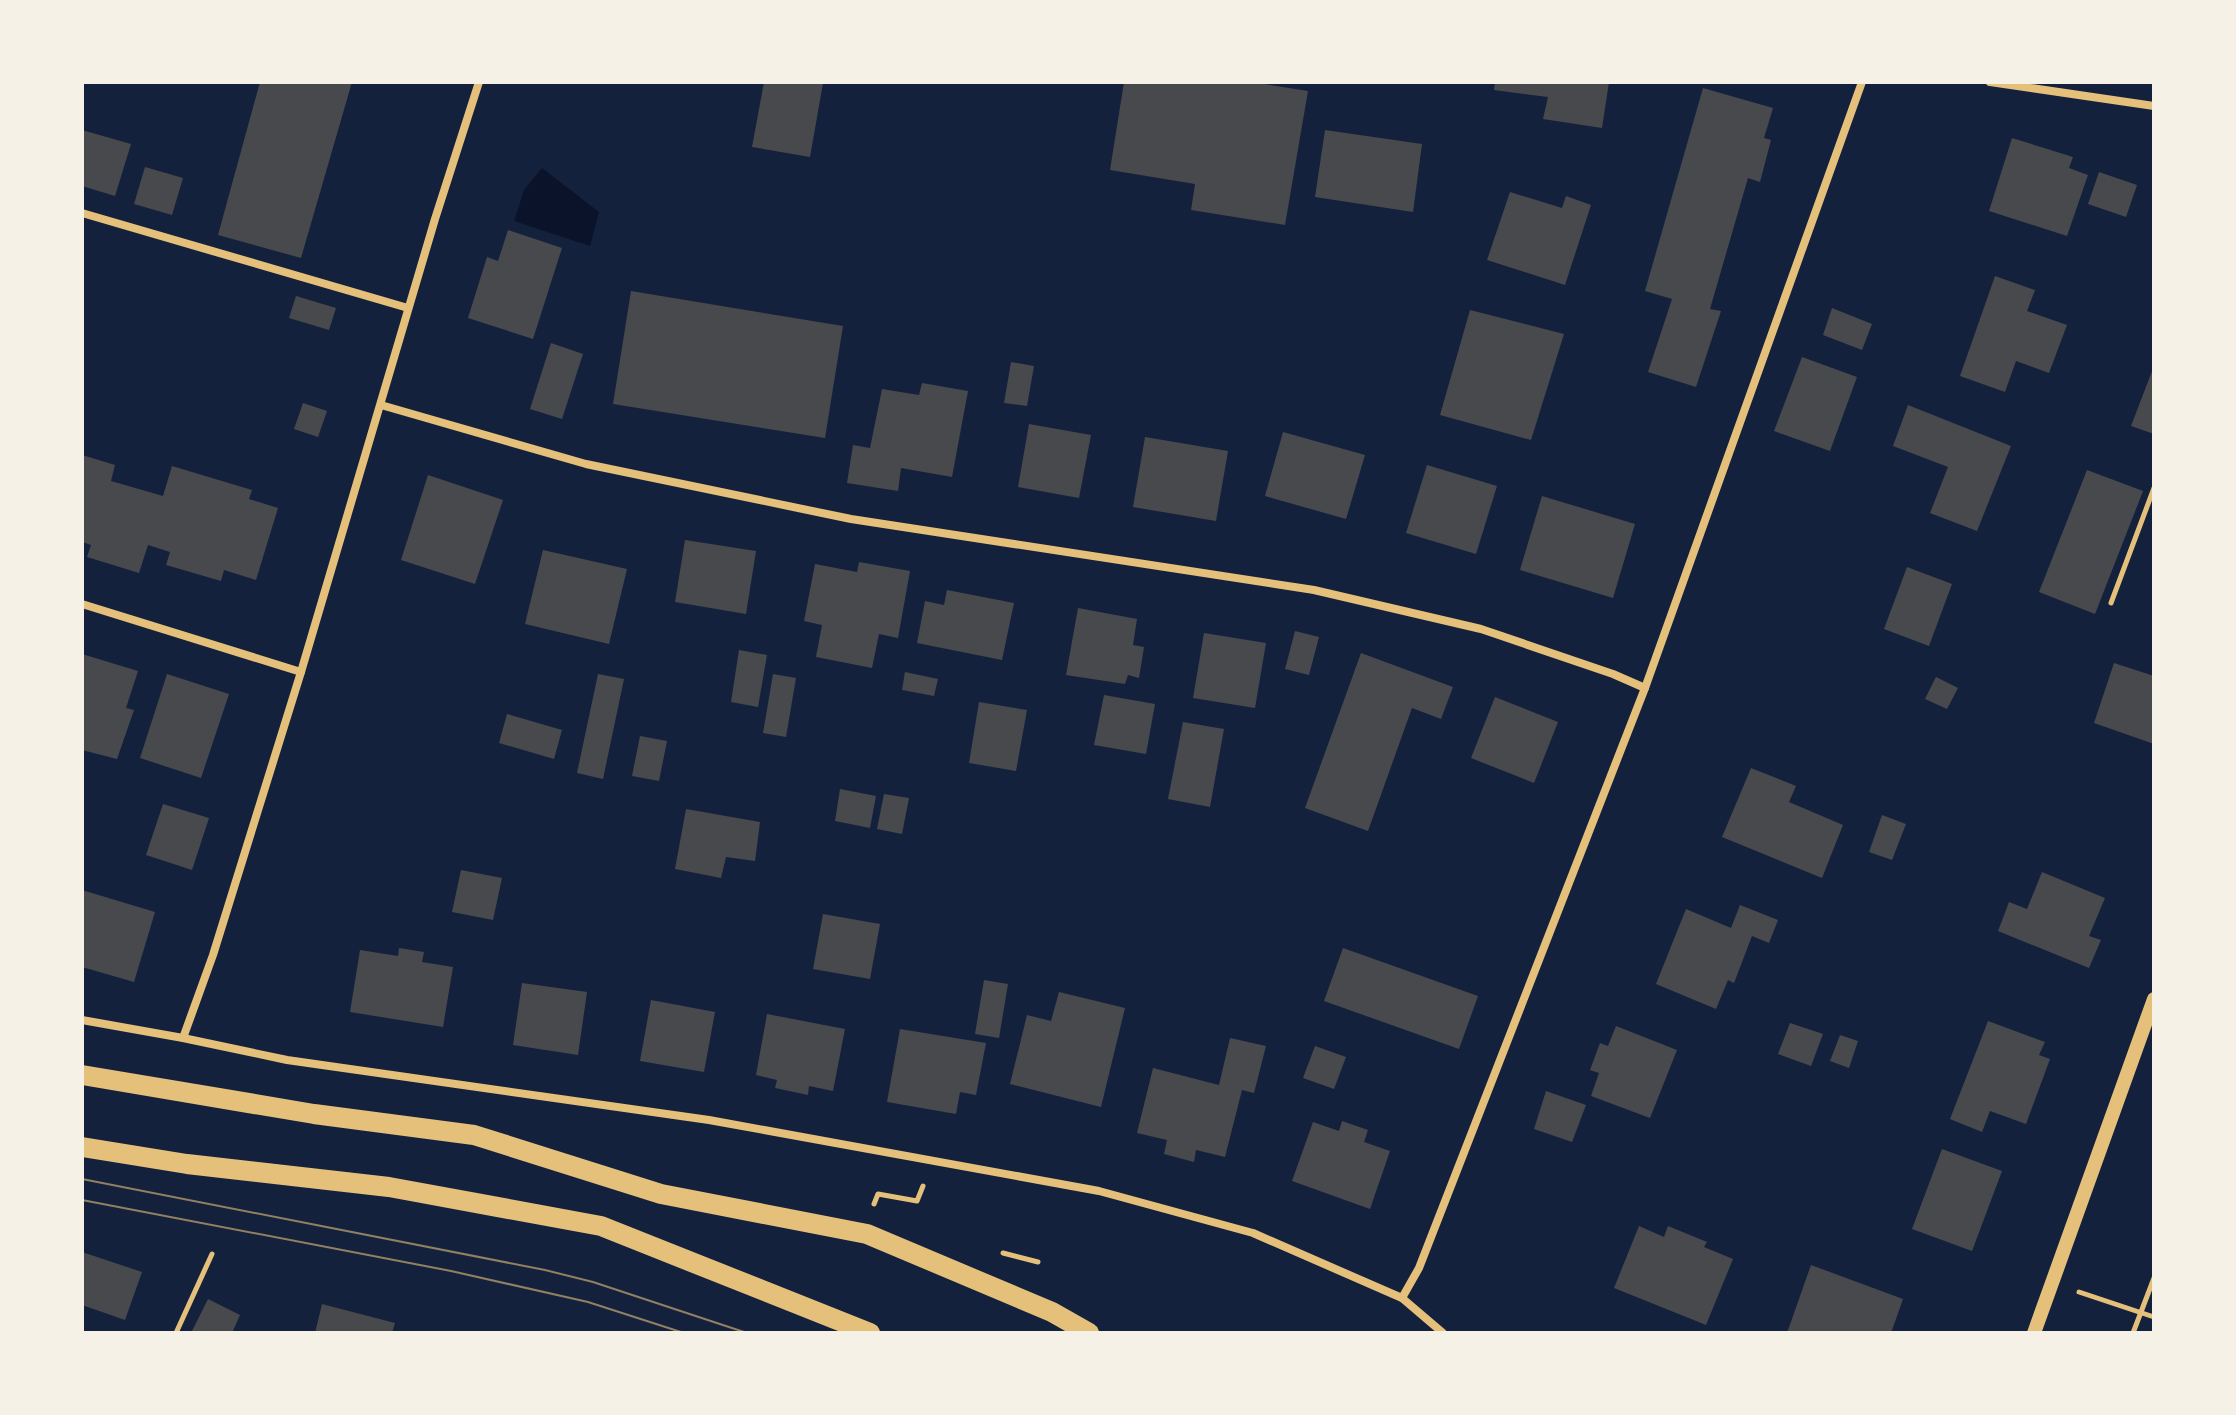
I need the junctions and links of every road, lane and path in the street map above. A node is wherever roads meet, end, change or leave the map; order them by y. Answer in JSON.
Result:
{"nodes":[{"id":1,"x":479,"y":82,"type":"edge"},
{"id":2,"x":1862,"y":82,"type":"edge"},
{"id":3,"x":1990,"y":82,"type":"edge"},
{"id":4,"x":2154,"y":106,"type":"edge"},
{"id":5,"x":82,"y":213,"type":"edge"},
{"id":6,"x":408,"y":308,"type":"junction"},
{"id":7,"x":381,"y":405,"type":"junction"},
{"id":8,"x":2154,"y":488,"type":"edge"},
{"id":9,"x":2111,"y":603,"type":"dead end"},
{"id":10,"x":82,"y":604,"type":"edge"},
{"id":11,"x":301,"y":672,"type":"junction"},
{"id":12,"x":1645,"y":688,"type":"junction"},
{"id":13,"x":2154,"y":999,"type":"edge"},
{"id":14,"x":82,"y":1020,"type":"edge"},
{"id":15,"x":183,"y":1038,"type":"junction"},
{"id":16,"x":82,"y":1075,"type":"edge"},
{"id":17,"x":82,"y":1147,"type":"edge"},
{"id":18,"x":923,"y":1185,"type":"dead end"},
{"id":19,"x":871,"y":1211,"type":"dead end"},
{"id":20,"x":212,"y":1254,"type":"dead end"},
{"id":21,"x":2154,"y":1278,"type":"edge"},
{"id":22,"x":2052,"y":1283,"type":"junction"},
{"id":23,"x":1402,"y":1298,"type":"junction"},
{"id":24,"x":2141,"y":1312,"type":"junction"},
{"id":25,"x":2154,"y":1317,"type":"edge"},
{"id":26,"x":176,"y":1333,"type":"edge"},
{"id":27,"x":870,"y":1333,"type":"edge"},
{"id":28,"x":1089,"y":1333,"type":"edge"},
{"id":29,"x":1443,"y":1333,"type":"edge"},
{"id":30,"x":2034,"y":1333,"type":"edge"},
{"id":31,"x":2133,"y":1333,"type":"edge"}],
"edges":[{"from":1,"to":6,"type":"street"},
{"from":2,"to":12,"type":"street"},
{"from":3,"to":4,"type":"street"},
{"from":5,"to":6,"type":"street"},
{"from":6,"to":7,"type":"street"},
{"from":7,"to":11,"type":"street"},
{"from":7,"to":12,"type":"street"},
{"from":8,"to":9,"type":"path"},
{"from":10,"to":11,"type":"street"},
{"from":11,"to":15,"type":"street"},
{"from":12,"to":23,"type":"street"},
{"from":13,"to":22,"type":"street"},
{"from":14,"to":15,"type":"street"},
{"from":15,"to":23,"type":"street"},
{"from":16,"to":28,"type":"main road"},
{"from":17,"to":27,"type":"main road"},
{"from":18,"to":19,"type":"path"},
{"from":20,"to":26,"type":"path"},
{"from":21,"to":24,"type":"path"},
{"from":22,"to":24,"type":"path"},
{"from":22,"to":30,"type":"street"},
{"from":23,"to":29,"type":"street"},
{"from":24,"to":25,"type":"path"},
{"from":24,"to":31,"type":"path"}]}
